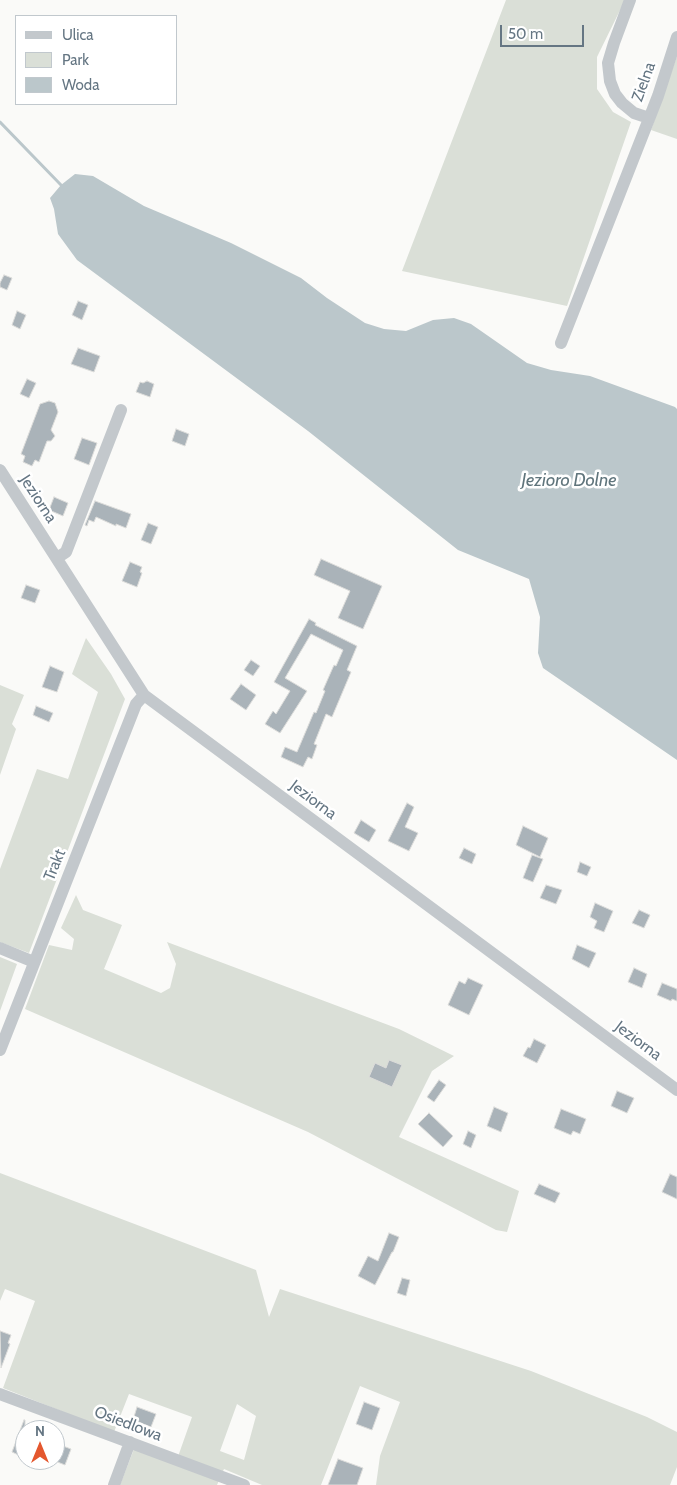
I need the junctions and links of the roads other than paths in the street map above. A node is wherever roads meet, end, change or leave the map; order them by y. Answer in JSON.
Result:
{"nodes":[{"id":1,"x":630,"y":0,"type":"edge"},
{"id":2,"x":677,"y":37,"type":"edge"},
{"id":3,"x":649,"y":118,"type":"junction"},
{"id":4,"x":561,"y":343,"type":"dead end"},
{"id":5,"x":121,"y":410,"type":"dead end"},
{"id":6,"x":0,"y":470,"type":"edge"},
{"id":7,"x":57,"y":558,"type":"junction"},
{"id":8,"x":144,"y":695,"type":"junction"},
{"id":9,"x":0,"y":948,"type":"edge"},
{"id":10,"x":34,"y":962,"type":"junction"},
{"id":11,"x":0,"y":1050,"type":"edge"},
{"id":12,"x":677,"y":1090,"type":"edge"},
{"id":13,"x":1,"y":1398,"type":"edge"},
{"id":14,"x":130,"y":1442,"type":"junction"},
{"id":15,"x":226,"y":1482,"type":"edge"},
{"id":16,"x":114,"y":1485,"type":"edge"},
{"id":17,"x":244,"y":1485,"type":"edge"}],
"edges":[{"from":1,"to":3,"type":"street","name":"Zielna"},
{"from":2,"to":3,"type":"street","name":"Zielna"},
{"from":3,"to":4,"type":"street"},
{"from":5,"to":7,"type":"street"},
{"from":6,"to":7,"type":"street","name":"Jeziorna"},
{"from":7,"to":8,"type":"street","name":"Jeziorna"},
{"from":8,"to":10,"type":"street","name":"Trakt"},
{"from":8,"to":12,"type":"street","name":"Jeziorna"},
{"from":9,"to":10,"type":"street"},
{"from":10,"to":11,"type":"street","name":"Trakt"},
{"from":13,"to":14,"type":"street","name":"Osiedlowa"},
{"from":14,"to":15,"type":"street","name":"Osiedlowa"},
{"from":14,"to":16,"type":"street"},
{"from":15,"to":17,"type":"street","name":"Osiedlowa"}]}
